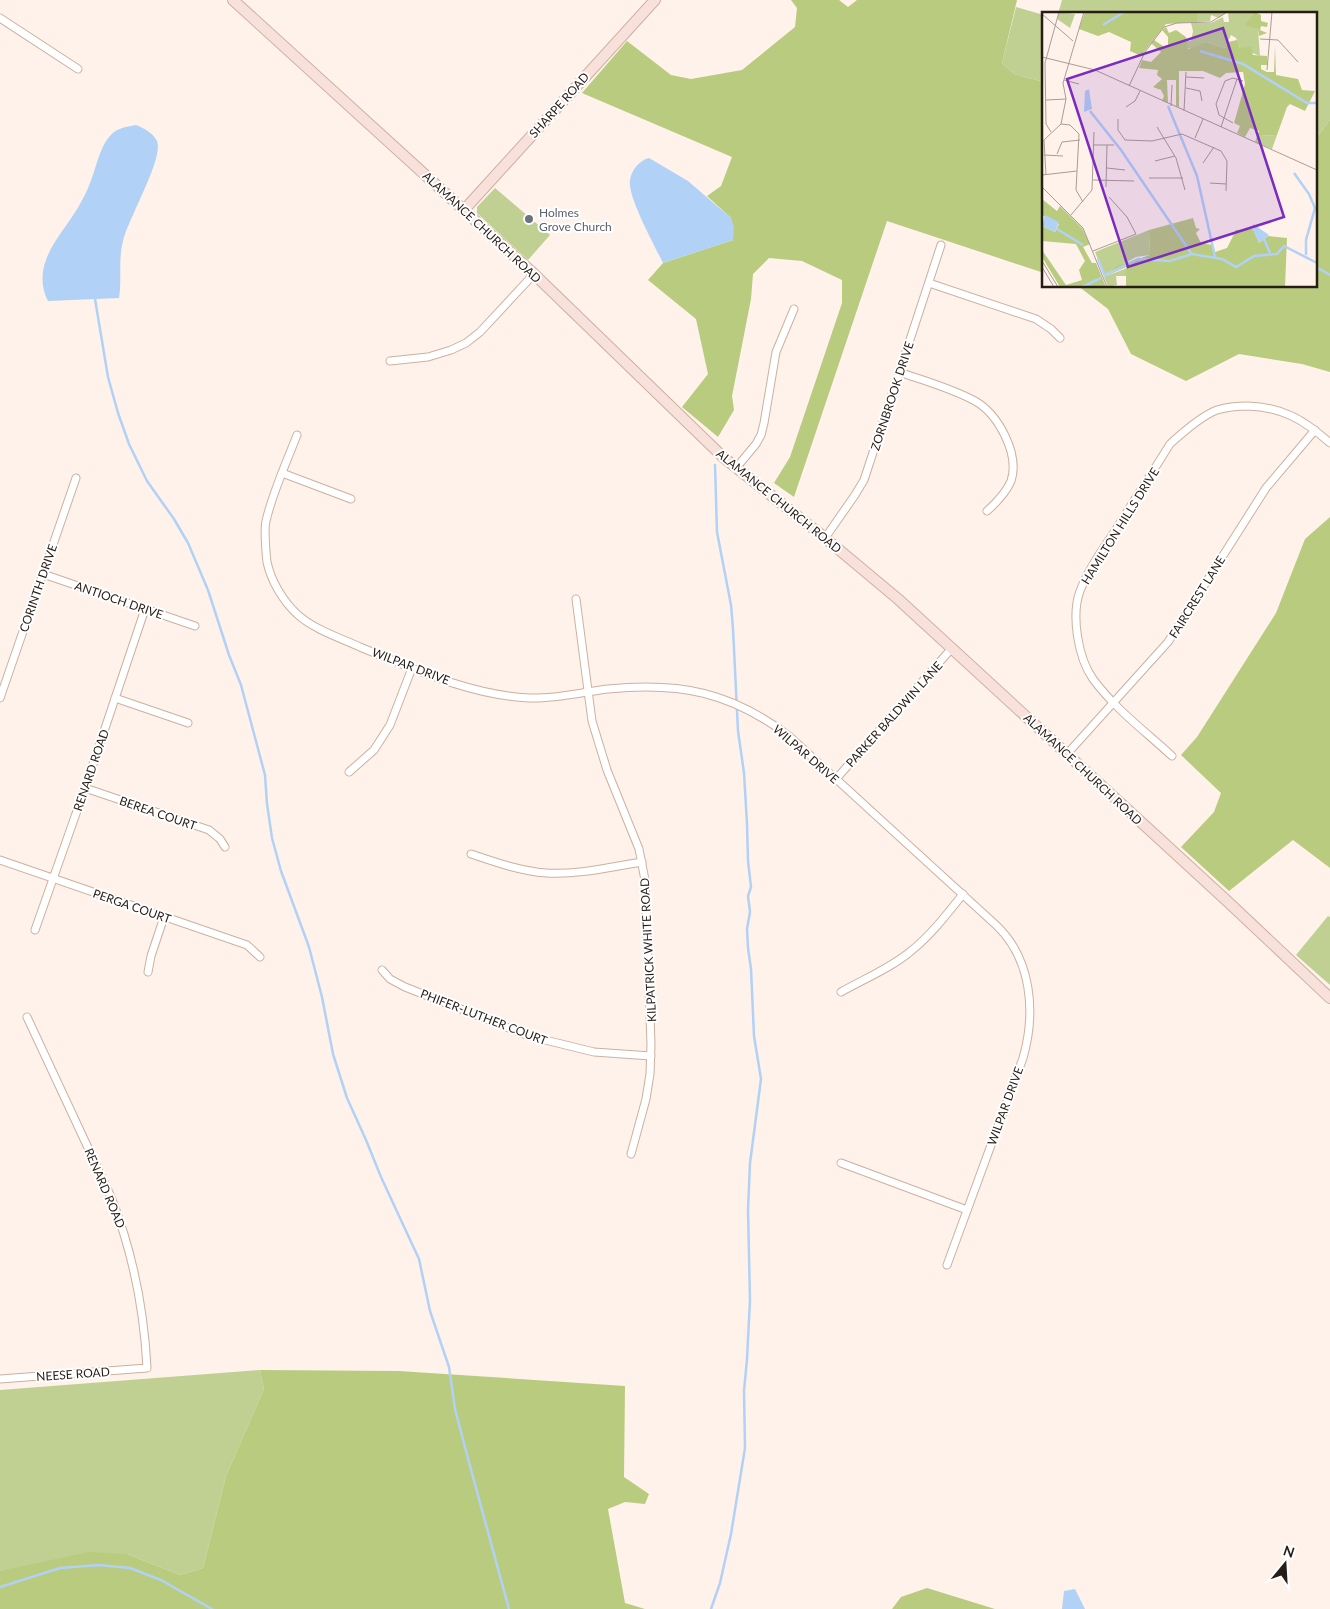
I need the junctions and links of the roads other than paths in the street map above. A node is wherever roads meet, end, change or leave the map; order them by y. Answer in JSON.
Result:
{"nodes":[{"id":1,"x":232,"y":0,"type":"edge"},
{"id":2,"x":655,"y":0,"type":"edge"},
{"id":3,"x":0,"y":18,"type":"edge"},
{"id":4,"x":78,"y":69,"type":"dead end"},
{"id":5,"x":464,"y":210,"type":"junction"},
{"id":6,"x":941,"y":246,"type":"dead end"},
{"id":7,"x":534,"y":274,"type":"junction"},
{"id":8,"x":929,"y":283,"type":"junction"},
{"id":9,"x":794,"y":309,"type":"dead end"},
{"id":10,"x":1060,"y":338,"type":"dead end"},
{"id":11,"x":390,"y":361,"type":"dead end"},
{"id":12,"x":899,"y":372,"type":"junction"},
{"id":13,"x":1315,"y":430,"type":"junction"},
{"id":14,"x":297,"y":435,"type":"dead end"},
{"id":15,"x":1330,"y":443,"type":"edge"},
{"id":16,"x":736,"y":468,"type":"junction"},
{"id":17,"x":282,"y":473,"type":"junction"},
{"id":18,"x":76,"y":478,"type":"dead end"},
{"id":19,"x":351,"y":499,"type":"dead end"},
{"id":20,"x":987,"y":511,"type":"dead end"},
{"id":21,"x":824,"y":538,"type":"junction"},
{"id":22,"x":43,"y":574,"type":"junction"},
{"id":23,"x":576,"y":599,"type":"dead end"},
{"id":24,"x":145,"y":609,"type":"junction"},
{"id":25,"x":195,"y":626,"type":"dead end"},
{"id":26,"x":952,"y":648,"type":"junction"},
{"id":27,"x":412,"y":668,"type":"junction"},
{"id":28,"x":588,"y":693,"type":"junction"},
{"id":29,"x":0,"y":698,"type":"edge"},
{"id":30,"x":115,"y":698,"type":"junction"},
{"id":31,"x":1113,"y":702,"type":"junction"},
{"id":32,"x":188,"y":723,"type":"dead end"},
{"id":33,"x":1067,"y":754,"type":"junction"},
{"id":34,"x":1172,"y":756,"type":"dead end"},
{"id":35,"x":349,"y":772,"type":"dead end"},
{"id":36,"x":836,"y":779,"type":"junction"},
{"id":37,"x":85,"y":788,"type":"junction"},
{"id":38,"x":225,"y":847,"type":"dead end"},
{"id":39,"x":471,"y":854,"type":"dead end"},
{"id":40,"x":0,"y":860,"type":"edge"},
{"id":41,"x":642,"y":862,"type":"junction"},
{"id":42,"x":53,"y":878,"type":"junction"},
{"id":43,"x":963,"y":894,"type":"junction"},
{"id":44,"x":164,"y":917,"type":"junction"},
{"id":45,"x":35,"y":930,"type":"dead end"},
{"id":46,"x":260,"y":957,"type":"dead end"},
{"id":47,"x":382,"y":970,"type":"dead end"},
{"id":48,"x":148,"y":972,"type":"dead end"},
{"id":49,"x":841,"y":992,"type":"dead end"},
{"id":50,"x":1330,"y":998,"type":"edge"},
{"id":51,"x":27,"y":1017,"type":"dead end"},
{"id":52,"x":651,"y":1056,"type":"junction"},
{"id":53,"x":631,"y":1154,"type":"dead end"},
{"id":54,"x":841,"y":1162,"type":"dead end"},
{"id":55,"x":967,"y":1210,"type":"junction"},
{"id":56,"x":947,"y":1265,"type":"dead end"},
{"id":57,"x":147,"y":1368,"type":"joint"},
{"id":58,"x":0,"y":1379,"type":"edge"}],
"edges":[{"from":1,"to":5,"type":"main road","name":"ALAMANCE CHURCH ROAD"},
{"from":2,"to":5,"type":"main road","name":"SHARPE ROAD"},
{"from":3,"to":4,"type":"street"},
{"from":5,"to":7,"type":"main road","name":"ALAMANCE CHURCH ROAD"},
{"from":6,"to":8,"type":"street","name":"ZORNBROOK DRIVE"},
{"from":7,"to":11,"type":"street"},
{"from":7,"to":16,"type":"main road","name":"ALAMANCE CHURCH ROAD"},
{"from":8,"to":10,"type":"street"},
{"from":8,"to":12,"type":"street","name":"ZORNBROOK DRIVE"},
{"from":9,"to":16,"type":"street"},
{"from":12,"to":20,"type":"street"},
{"from":12,"to":21,"type":"street","name":"ZORNBROOK DRIVE"},
{"from":13,"to":15,"type":"street","name":"HAMILTON HILLS DRIVE"},
{"from":13,"to":31,"type":"street","name":"FAIRCREST LANE"},
{"from":13,"to":31,"type":"street","name":"HAMILTON HILLS DRIVE"},
{"from":14,"to":17,"type":"street","name":"WILPAR DRIVE"},
{"from":16,"to":21,"type":"main road","name":"ALAMANCE CHURCH ROAD"},
{"from":17,"to":19,"type":"street"},
{"from":17,"to":27,"type":"street","name":"WILPAR DRIVE"},
{"from":18,"to":22,"type":"street","name":"CORINTH DRIVE"},
{"from":21,"to":26,"type":"main road","name":"ALAMANCE CHURCH ROAD"},
{"from":22,"to":24,"type":"street","name":"ANTIOCH DRIVE"},
{"from":22,"to":29,"type":"street","name":"CORINTH DRIVE"},
{"from":23,"to":28,"type":"street","name":"KILPATRICK WHITE ROAD"},
{"from":24,"to":25,"type":"street","name":"ANTIOCH DRIVE"},
{"from":24,"to":30,"type":"street","name":"RENARD ROAD"},
{"from":26,"to":33,"type":"main road","name":"ALAMANCE CHURCH ROAD"},
{"from":26,"to":36,"type":"street","name":"PARKER BALDWIN LANE"},
{"from":27,"to":28,"type":"street","name":"WILPAR DRIVE"},
{"from":27,"to":35,"type":"street"},
{"from":28,"to":36,"type":"street","name":"WILPAR DRIVE"},
{"from":28,"to":41,"type":"street","name":"KILPATRICK WHITE ROAD"},
{"from":30,"to":32,"type":"street"},
{"from":30,"to":37,"type":"street","name":"RENARD ROAD"},
{"from":31,"to":33,"type":"street","name":"FAIRCREST LANE"},
{"from":31,"to":34,"type":"street","name":"HAMILTON HILLS DRIVE"},
{"from":33,"to":50,"type":"main road","name":"ALAMANCE CHURCH ROAD"},
{"from":36,"to":43,"type":"street","name":"WILPAR DRIVE"},
{"from":37,"to":38,"type":"street","name":"BEREA COURT"},
{"from":37,"to":42,"type":"street","name":"RENARD ROAD"},
{"from":39,"to":41,"type":"street"},
{"from":40,"to":42,"type":"street","name":"PERGA COURT"},
{"from":41,"to":52,"type":"street","name":"KILPATRICK WHITE ROAD"},
{"from":42,"to":44,"type":"street","name":"PERGA COURT"},
{"from":42,"to":45,"type":"street","name":"RENARD ROAD"},
{"from":43,"to":49,"type":"street"},
{"from":43,"to":55,"type":"street","name":"WILPAR DRIVE"},
{"from":44,"to":46,"type":"street","name":"PERGA COURT"},
{"from":44,"to":48,"type":"street"},
{"from":47,"to":52,"type":"street","name":"PHIFER-LUTHER COURT"},
{"from":51,"to":57,"type":"street","name":"RENARD ROAD"},
{"from":52,"to":53,"type":"street","name":"KILPATRICK WHITE ROAD"},
{"from":54,"to":55,"type":"street"},
{"from":55,"to":56,"type":"street","name":"WILPAR DRIVE"},
{"from":57,"to":58,"type":"street","name":"NEESE ROAD"}]}
